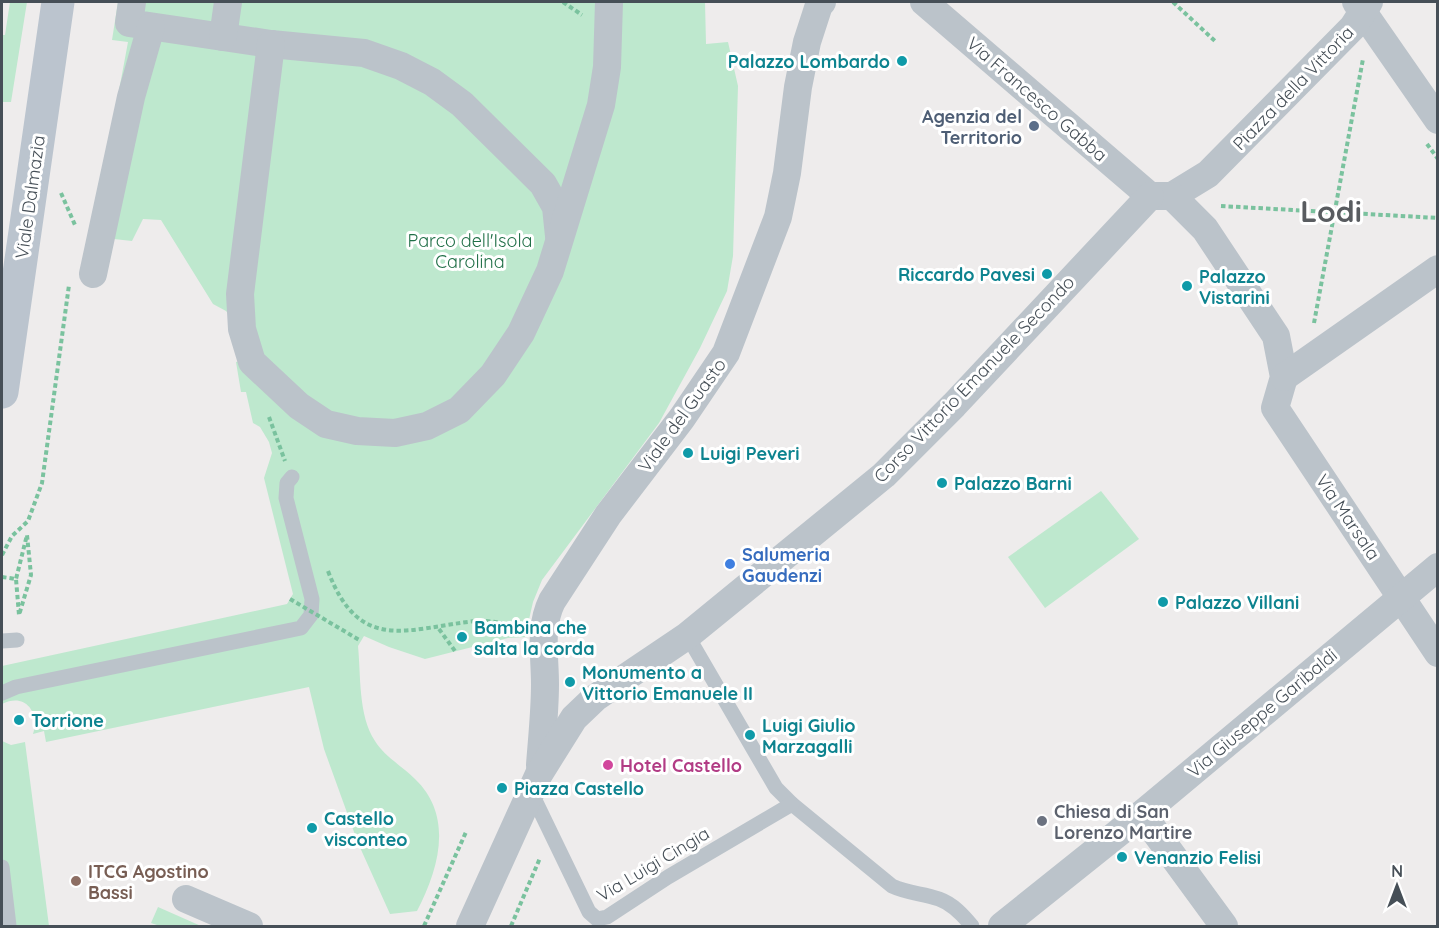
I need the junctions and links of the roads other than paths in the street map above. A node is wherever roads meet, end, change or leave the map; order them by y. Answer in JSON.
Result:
{"nodes":[{"id":1,"x":58,"y":2,"type":"edge"},
{"id":2,"x":228,"y":2,"type":"edge"},
{"id":3,"x":609,"y":2,"type":"edge"},
{"id":4,"x":924,"y":2,"type":"edge"},
{"id":5,"x":820,"y":3,"type":"edge"},
{"id":6,"x":1363,"y":5,"type":"edge"},
{"id":7,"x":137,"y":17,"type":"edge"},
{"id":8,"x":223,"y":37,"type":"junction"},
{"id":9,"x":271,"y":44,"type":"junction"},
{"id":10,"x":1437,"y":120,"type":"edge"},
{"id":11,"x":1161,"y":196,"type":"junction"},
{"id":12,"x":560,"y":241,"type":"junction"},
{"id":13,"x":1437,"y":269,"type":"edge"},
{"id":14,"x":81,"y":278,"type":"road end"},
{"id":15,"x":1284,"y":377,"type":"junction"},
{"id":16,"x":2,"y":392,"type":"edge"},
{"id":17,"x":292,"y":477,"type":"road end"},
{"id":18,"x":1437,"y":567,"type":"edge"},
{"id":19,"x":1400,"y":597,"type":"junction"},
{"id":20,"x":694,"y":647,"type":"dead end"},
{"id":21,"x":1437,"y":653,"type":"edge"},
{"id":22,"x":2,"y":693,"type":"edge"},
{"id":23,"x":535,"y":782,"type":"junction"},
{"id":24,"x":792,"y":804,"type":"junction"},
{"id":25,"x":1142,"y":814,"type":"junction"},
{"id":26,"x":2,"y":867,"type":"edge"},
{"id":27,"x":186,"y":898,"type":"dead end"},
{"id":28,"x":9,"y":927,"type":"edge"},
{"id":29,"x":249,"y":927,"type":"edge"},
{"id":30,"x":470,"y":927,"type":"edge"},
{"id":31,"x":972,"y":927,"type":"edge"},
{"id":32,"x":1002,"y":927,"type":"edge"},
{"id":33,"x":1224,"y":927,"type":"edge"}],
"edges":[{"from":1,"to":16,"type":"street","name":"Viale Dalmazia"},
{"from":2,"to":8,"type":"street"},
{"from":3,"to":12,"type":"street"},
{"from":4,"to":11,"type":"street","name":"Via Francesco Gabba"},
{"from":5,"to":23,"type":"street","name":"Viale del Guasto"},
{"from":6,"to":10,"type":"street","name":"Piazza della Vittoria"},
{"from":6,"to":11,"type":"street","name":"Piazza della Vittoria"},
{"from":7,"to":8,"type":"street"},
{"from":7,"to":14,"type":"street"},
{"from":8,"to":9,"type":"street"},
{"from":9,"to":12,"type":"street"},
{"from":9,"to":12,"type":"street"},
{"from":11,"to":15,"type":"street"},
{"from":11,"to":23,"type":"street","name":"Corso Vittorio Emanuele Secondo"},
{"from":13,"to":15,"type":"street"},
{"from":15,"to":19,"type":"street","name":"Via Marsala"},
{"from":17,"to":22,"type":"lane"},
{"from":18,"to":19,"type":"street","name":"Via Giuseppe Garibaldi"},
{"from":19,"to":21,"type":"street","name":"Via Marsala"},
{"from":19,"to":25,"type":"street","name":"Via Giuseppe Garibaldi"},
{"from":20,"to":24,"type":"lane"},
{"from":23,"to":24,"type":"lane","name":"Via Luigi Cingia"},
{"from":23,"to":30,"type":"street"},
{"from":24,"to":31,"type":"lane"},
{"from":25,"to":32,"type":"street","name":"Via Giuseppe Garibaldi"},
{"from":25,"to":33,"type":"street"},
{"from":26,"to":28,"type":"lane"},
{"from":27,"to":29,"type":"street"}]}
